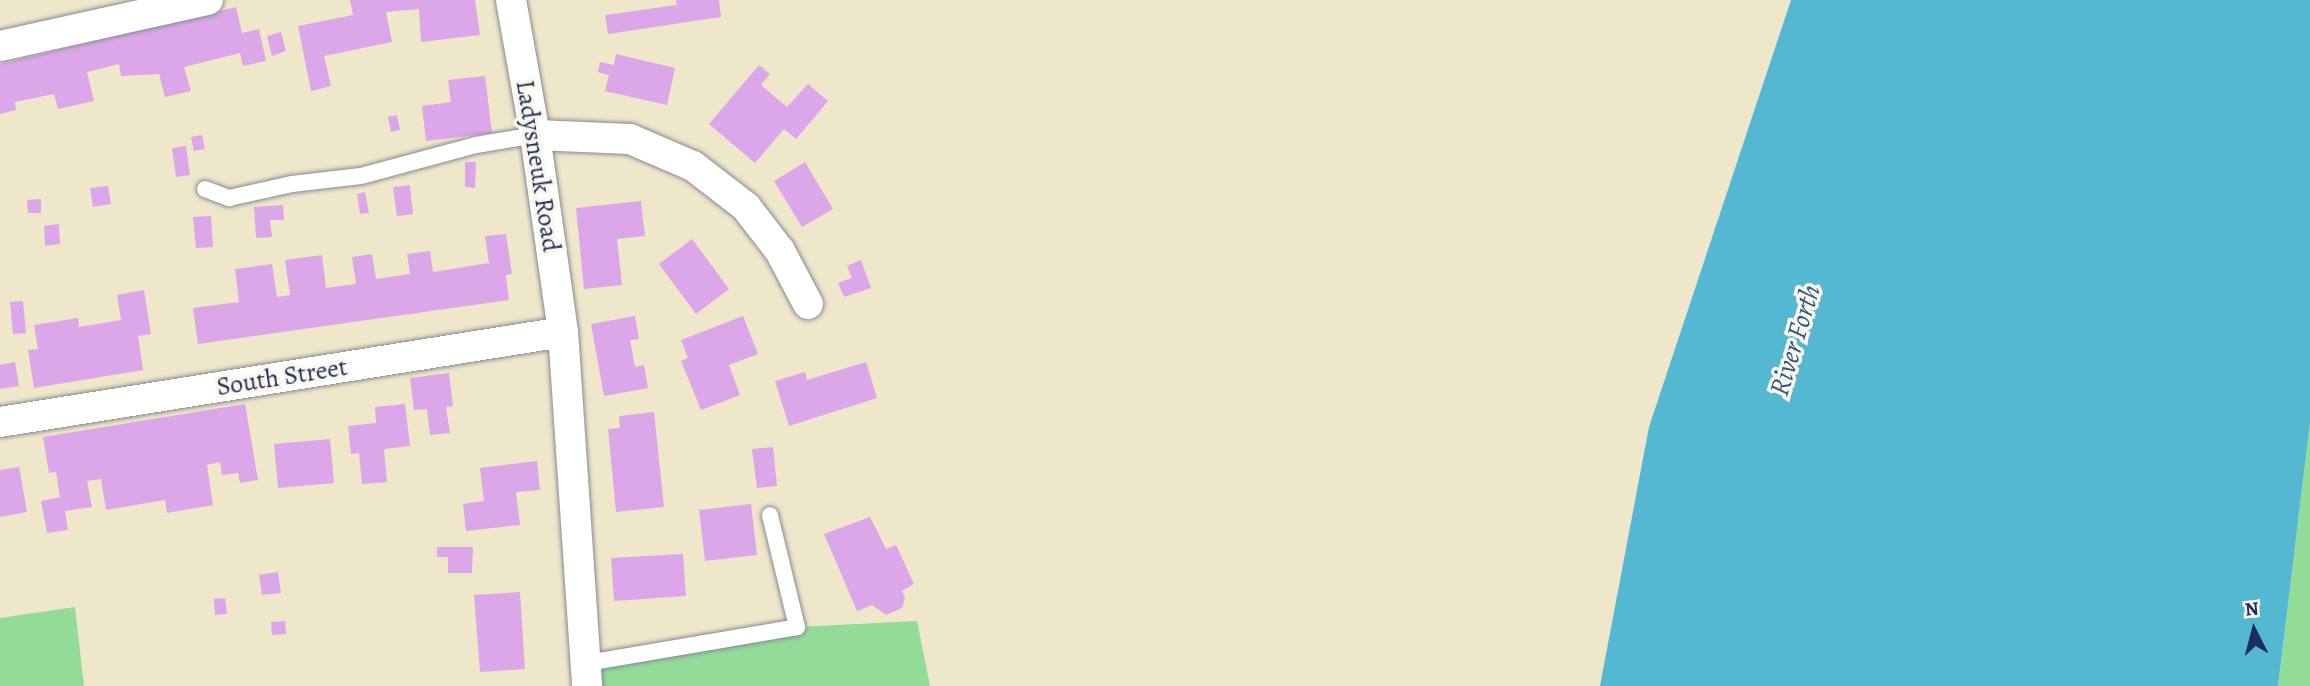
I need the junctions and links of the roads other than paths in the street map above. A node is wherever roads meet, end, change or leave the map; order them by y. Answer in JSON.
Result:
{"nodes":[{"id":1,"x":208,"y":0,"type":"edge"},
{"id":2,"x":510,"y":0,"type":"edge"},
{"id":3,"x":0,"y":46,"type":"edge"},
{"id":4,"x":535,"y":135,"type":"junction"},
{"id":5,"x":205,"y":189,"type":"dead end"},
{"id":6,"x":808,"y":304,"type":"dead end"},
{"id":7,"x":563,"y":332,"type":"junction"},
{"id":8,"x":0,"y":422,"type":"edge"},
{"id":9,"x":770,"y":515,"type":"dead end"},
{"id":10,"x":587,"y":675,"type":"edge"}],
"edges":[{"from":1,"to":3,"type":"street"},
{"from":2,"to":4,"type":"street","name":"Ladysneuk Road"},
{"from":4,"to":5,"type":"lane"},
{"from":4,"to":6,"type":"street"},
{"from":4,"to":7,"type":"street","name":"Ladysneuk Road"},
{"from":7,"to":8,"type":"street","name":"South Street"},
{"from":7,"to":10,"type":"street","name":"Ladysneuk Road"},
{"from":9,"to":10,"type":"lane"}]}
